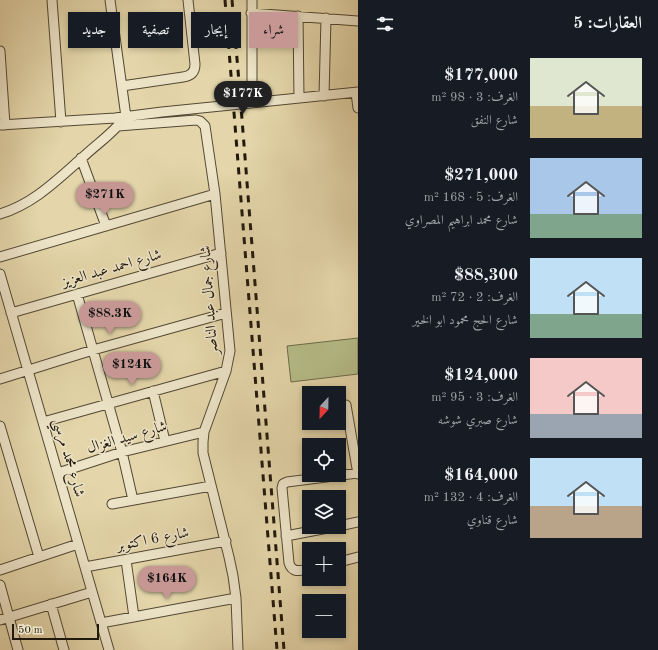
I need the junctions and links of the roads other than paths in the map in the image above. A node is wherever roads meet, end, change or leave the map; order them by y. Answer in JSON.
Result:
{"nodes":[{"id":1,"x":52,"y":0,"type":"edge"},
{"id":2,"x":110,"y":0,"type":"edge"},
{"id":3,"x":188,"y":0,"type":"edge"},
{"id":4,"x":252,"y":0,"type":"edge"},
{"id":5,"x":251,"y":12,"type":"edge"},
{"id":6,"x":298,"y":16,"type":"joint"},
{"id":7,"x":326,"y":18,"type":"junction"},
{"id":8,"x":358,"y":20,"type":"edge"},
{"id":9,"x":251,"y":48,"type":"edge"},
{"id":10,"x":0,"y":52,"type":"edge"},
{"id":11,"x":122,"y":86,"type":"junction"},
{"id":12,"x":357,"y":92,"type":"edge"},
{"id":13,"x":324,"y":96,"type":"junction"},
{"id":14,"x":299,"y":98,"type":"junction"},
{"id":15,"x":252,"y":103,"type":"junction"},
{"id":16,"x":358,"y":108,"type":"edge"},
{"id":17,"x":126,"y":117,"type":"junction"},
{"id":18,"x":61,"y":122,"type":"junction"},
{"id":19,"x":3,"y":125,"type":"edge"},
{"id":20,"x":118,"y":126,"type":"junction"},
{"id":21,"x":82,"y":158,"type":"junction"},
{"id":22,"x":215,"y":194,"type":"junction"},
{"id":23,"x":0,"y":214,"type":"edge"},
{"id":24,"x":106,"y":226,"type":"junction"},
{"id":25,"x":221,"y":253,"type":"junction"},
{"id":26,"x":0,"y":257,"type":"edge"},
{"id":27,"x":0,"y":274,"type":"edge"},
{"id":28,"x":77,"y":294,"type":"junction"},
{"id":29,"x":11,"y":313,"type":"junction"},
{"id":30,"x":226,"y":313,"type":"junction"},
{"id":31,"x":93,"y":350,"type":"junction"},
{"id":32,"x":28,"y":370,"type":"junction"},
{"id":33,"x":226,"y":371,"type":"junction"},
{"id":34,"x":0,"y":379,"type":"edge"},
{"id":35,"x":153,"y":391,"type":"junction"},
{"id":36,"x":108,"y":403,"type":"junction"},
{"id":37,"x":346,"y":405,"type":"dead end"},
{"id":38,"x":43,"y":422,"type":"junction"},
{"id":39,"x":0,"y":426,"type":"edge"},
{"id":40,"x":204,"y":432,"type":"junction"},
{"id":41,"x":165,"y":441,"type":"junction"},
{"id":42,"x":356,"y":444,"type":"edge"},
{"id":43,"x":122,"y":452,"type":"junction"},
{"id":44,"x":58,"y":473,"type":"junction"},
{"id":45,"x":358,"y":474,"type":"edge"},
{"id":46,"x":212,"y":486,"type":"junction"},
{"id":47,"x":133,"y":500,"type":"junction"},
{"id":48,"x":112,"y":504,"type":"dead end"},
{"id":49,"x":358,"y":522,"type":"edge"},
{"id":50,"x":346,"y":525,"type":"edge"},
{"id":51,"x":302,"y":533,"type":"edge"},
{"id":52,"x":286,"y":536,"type":"junction"},
{"id":53,"x":226,"y":541,"type":"junction"},
{"id":54,"x":78,"y":544,"type":"junction"},
{"id":55,"x":39,"y":557,"type":"junction"},
{"id":56,"x":358,"y":558,"type":"edge"},
{"id":57,"x":126,"y":560,"type":"junction"},
{"id":58,"x":346,"y":561,"type":"edge"},
{"id":59,"x":85,"y":567,"type":"junction"},
{"id":60,"x":0,"y":570,"type":"edge"},
{"id":61,"x":302,"y":570,"type":"edge"},
{"id":62,"x":0,"y":585,"type":"edge"},
{"id":63,"x":92,"y":592,"type":"junction"},
{"id":64,"x":236,"y":598,"type":"junction"},
{"id":65,"x":51,"y":604,"type":"junction"},
{"id":66,"x":134,"y":617,"type":"junction"},
{"id":67,"x":5,"y":618,"type":"edge"},
{"id":68,"x":101,"y":623,"type":"junction"},
{"id":69,"x":18,"y":650,"type":"edge"},
{"id":70,"x":64,"y":650,"type":"edge"},
{"id":71,"x":109,"y":650,"type":"edge"},
{"id":72,"x":238,"y":650,"type":"edge"}],
"edges":[{"from":1,"to":18,"type":"street"},
{"from":2,"to":11,"type":"street"},
{"from":3,"to":11,"type":"street"},
{"from":4,"to":5,"type":"street"},
{"from":6,"to":7,"type":"street"},
{"from":6,"to":14,"type":"street"},
{"from":7,"to":8,"type":"street"},
{"from":7,"to":13,"type":"street"},
{"from":9,"to":15,"type":"street"},
{"from":10,"to":19,"type":"street"},
{"from":11,"to":17,"type":"street"},
{"from":12,"to":13,"type":"street"},
{"from":12,"to":16,"type":"street"},
{"from":13,"to":14,"type":"street"},
{"from":14,"to":15,"type":"street"},
{"from":15,"to":17,"type":"street"},
{"from":17,"to":18,"type":"street"},
{"from":17,"to":20,"type":"street"},
{"from":18,"to":19,"type":"street"},
{"from":20,"to":21,"type":"street"},
{"from":20,"to":22,"type":"street","name":"شارع جمال عبد الناصر"},
{"from":21,"to":23,"type":"street"},
{"from":21,"to":24,"type":"street"},
{"from":22,"to":24,"type":"street"},
{"from":22,"to":25,"type":"street","name":"شارع جمال عبد الناصر"},
{"from":24,"to":26,"type":"street"},
{"from":25,"to":28,"type":"street","name":"شارع احمد عبد العزيز"},
{"from":25,"to":30,"type":"street","name":"شارع جمال عبد الناصر"},
{"from":27,"to":29,"type":"street","name":"شارع محمد مرسي"},
{"from":28,"to":29,"type":"street","name":"شارع احمد عبد العزيز"},
{"from":28,"to":31,"type":"street"},
{"from":29,"to":32,"type":"street","name":"شارع محمد مرسي"},
{"from":30,"to":31,"type":"street"},
{"from":30,"to":33,"type":"street","name":"شارع جمال عبد الناصر"},
{"from":31,"to":32,"type":"street"},
{"from":31,"to":36,"type":"street"},
{"from":32,"to":34,"type":"street"},
{"from":32,"to":38,"type":"street","name":"شارع محمد مرسي"},
{"from":33,"to":35,"type":"street"},
{"from":33,"to":40,"type":"street","name":"شارع جمال عبد الناصر"},
{"from":35,"to":36,"type":"street"},
{"from":35,"to":41,"type":"street"},
{"from":36,"to":38,"type":"street"},
{"from":36,"to":43,"type":"street"},
{"from":37,"to":42,"type":"street"},
{"from":38,"to":44,"type":"street","name":"شارع محمد مرسي"},
{"from":39,"to":55,"type":"street"},
{"from":40,"to":41,"type":"street","name":"شارع سيد الغزال"},
{"from":40,"to":46,"type":"street","name":"شارع جمال عبد الناصر"},
{"from":41,"to":43,"type":"street","name":"شارع سيد الغزال"},
{"from":42,"to":45,"type":"street"},
{"from":43,"to":44,"type":"street","name":"شارع سيد الغزال"},
{"from":43,"to":47,"type":"street"},
{"from":44,"to":54,"type":"street","name":"شارع محمد مرسي"},
{"from":45,"to":52,"type":"street"},
{"from":46,"to":47,"type":"street"},
{"from":46,"to":53,"type":"street","name":"شارع جمال عبد الناصر"},
{"from":47,"to":48,"type":"street"},
{"from":49,"to":50,"type":"street"},
{"from":51,"to":52,"type":"street"},
{"from":52,"to":61,"type":"street"},
{"from":53,"to":57,"type":"street","name":"شارع 6 اكتوبر"},
{"from":53,"to":64,"type":"street","name":"شارع جمال عبد الناصر"},
{"from":54,"to":55,"type":"street"},
{"from":54,"to":59,"type":"street","name":"شارع محمد مرسي"},
{"from":55,"to":60,"type":"street"},
{"from":56,"to":58,"type":"street"},
{"from":57,"to":59,"type":"street","name":"شارع 6 اكتوبر"},
{"from":57,"to":66,"type":"street"},
{"from":59,"to":63,"type":"street","name":"شارع محمد مرسي"},
{"from":62,"to":67,"type":"street"},
{"from":63,"to":65,"type":"street"},
{"from":63,"to":68,"type":"street","name":"شارع محمد مرسي"},
{"from":64,"to":66,"type":"street"},
{"from":64,"to":72,"type":"street","name":"شارع جمال عبد الناصر"},
{"from":65,"to":67,"type":"street"},
{"from":65,"to":70,"type":"street"},
{"from":66,"to":68,"type":"street"},
{"from":67,"to":69,"type":"street"},
{"from":68,"to":71,"type":"street","name":"شارع محمد مرسي"}]}
